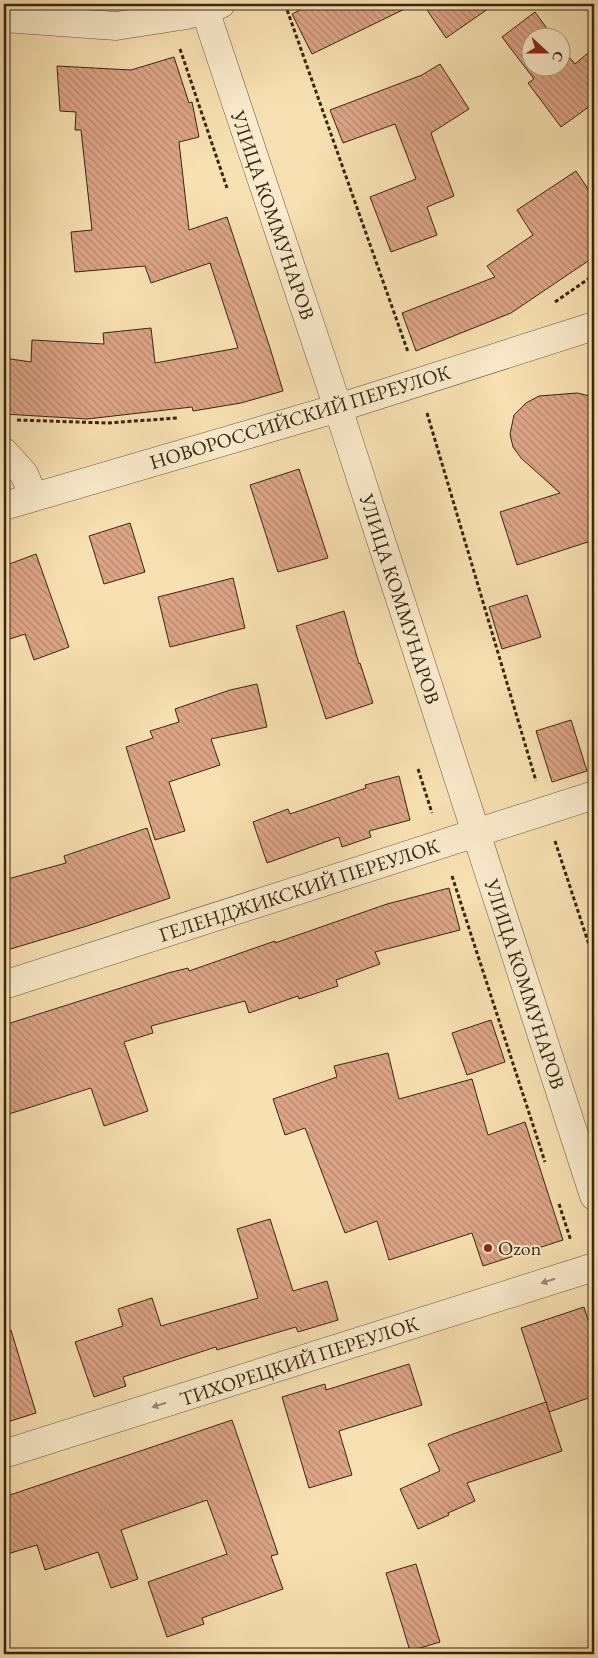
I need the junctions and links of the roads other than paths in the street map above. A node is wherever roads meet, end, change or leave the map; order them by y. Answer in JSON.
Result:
{"nodes":[{"id":1,"x":209,"y":6,"type":"edge"},
{"id":2,"x":4,"y":18,"type":"edge"},
{"id":3,"x":594,"y":326,"type":"edge"},
{"id":4,"x":338,"y":408,"type":"junction"},
{"id":5,"x":4,"y":452,"type":"edge"},
{"id":6,"x":34,"y":497,"type":"junction"},
{"id":7,"x":4,"y":506,"type":"edge"},
{"id":8,"x":594,"y":795,"type":"edge"},
{"id":9,"x":476,"y":833,"type":"junction"},
{"id":10,"x":4,"y":985,"type":"edge"},
{"id":11,"x":594,"y":1196,"type":"edge"},
{"id":12,"x":588,"y":1269,"type":"edge"},
{"id":13,"x":4,"y":1454,"type":"edge"}],
"edges":[{"from":1,"to":2,"type":"street"},
{"from":1,"to":4,"type":"street","name":"УЛИЦА КОММУНАРОВ"},
{"from":3,"to":4,"type":"street","name":"НОВОРОССИЙСКИЙ ПЕРЕУЛОК"},
{"from":4,"to":6,"type":"street","name":"НОВОРОССИЙСКИЙ ПЕРЕУЛОК"},
{"from":4,"to":9,"type":"street","name":"УЛИЦА КОММУНАРОВ"},
{"from":5,"to":6,"type":"street"},
{"from":6,"to":7,"type":"street","name":"НОВОРОССИЙСКИЙ ПЕРЕУЛОК"},
{"from":8,"to":9,"type":"street","name":"ГЕЛЕНДЖИКСКИЙ ПЕРЕУЛОК"},
{"from":9,"to":10,"type":"street","name":"ГЕЛЕНДЖИКСКИЙ ПЕРЕУЛОК"},
{"from":9,"to":11,"type":"street","name":"УЛИЦА КОММУНАРОВ"},
{"from":12,"to":13,"type":"street","name":"ТИХОРЕЦКИЙ ПЕРЕУЛОК","one_way":true}]}
